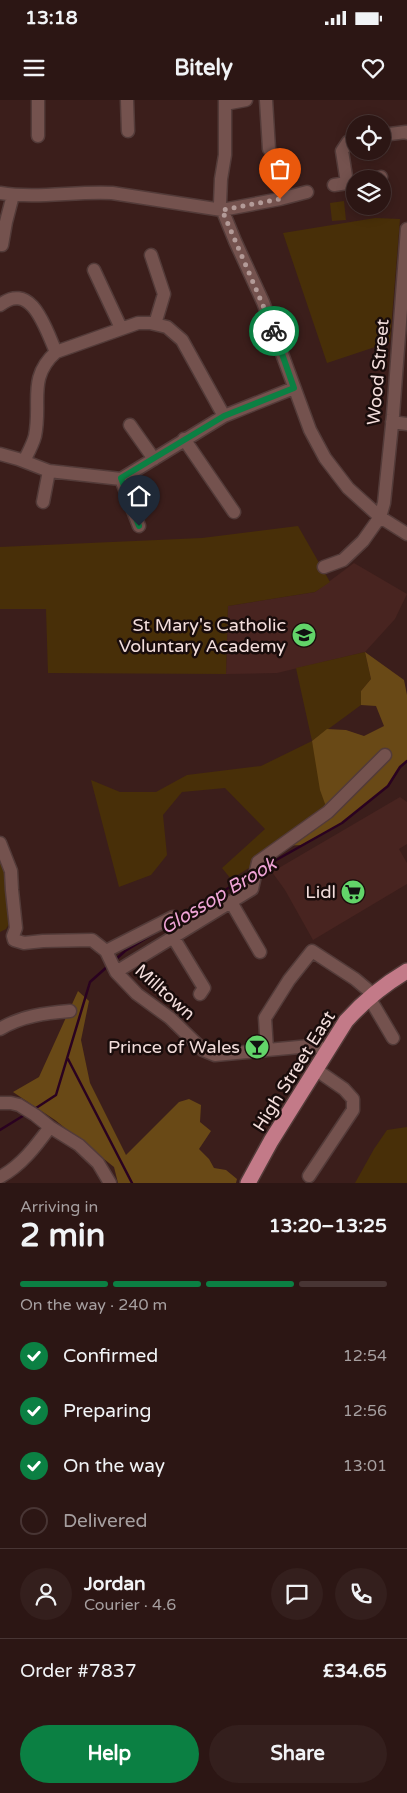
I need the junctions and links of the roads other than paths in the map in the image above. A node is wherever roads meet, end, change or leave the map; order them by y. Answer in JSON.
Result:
{"nodes":[{"id":1,"x":38,"y":100,"type":"edge"},
{"id":2,"x":127,"y":100,"type":"edge"},
{"id":3,"x":246,"y":100,"type":"edge"},
{"id":4,"x":266,"y":100,"type":"edge"},
{"id":5,"x":225,"y":102,"type":"edge"},
{"id":6,"x":128,"y":131,"type":"dead end"},
{"id":7,"x":407,"y":133,"type":"edge"},
{"id":8,"x":391,"y":134,"type":"edge"},
{"id":9,"x":38,"y":136,"type":"dead end"},
{"id":10,"x":346,"y":145,"type":"edge"},
{"id":11,"x":269,"y":148,"type":"dead end"},
{"id":12,"x":347,"y":170,"type":"edge"},
{"id":13,"x":346,"y":184,"type":"edge"},
{"id":14,"x":334,"y":185,"type":"dead end"},
{"id":15,"x":306,"y":192,"type":"dead end"},
{"id":16,"x":0,"y":193,"type":"edge"},
{"id":17,"x":13,"y":195,"type":"junction"},
{"id":18,"x":222,"y":210,"type":"junction"},
{"id":19,"x":407,"y":229,"type":"edge"},
{"id":20,"x":2,"y":245,"type":"dead end"},
{"id":21,"x":150,"y":255,"type":"dead end"},
{"id":22,"x":94,"y":270,"type":"dead end"},
{"id":23,"x":0,"y":305,"type":"edge"},
{"id":24,"x":155,"y":324,"type":"junction"},
{"id":25,"x":121,"y":328,"type":"junction"},
{"id":26,"x":56,"y":352,"type":"junction"},
{"id":27,"x":294,"y":388,"type":"junction"},
{"id":28,"x":224,"y":416,"type":"junction"},
{"id":29,"x":392,"y":422,"type":"junction"},
{"id":30,"x":407,"y":424,"type":"edge"},
{"id":31,"x":130,"y":425,"type":"dead end"},
{"id":32,"x":184,"y":439,"type":"junction"},
{"id":33,"x":0,"y":454,"type":"edge"},
{"id":34,"x":154,"y":459,"type":"junction"},
{"id":35,"x":24,"y":461,"type":"junction"},
{"id":36,"x":49,"y":472,"type":"junction"},
{"id":37,"x":121,"y":478,"type":"junction"},
{"id":38,"x":42,"y":502,"type":"dead end"},
{"id":39,"x":234,"y":512,"type":"dead end"},
{"id":40,"x":380,"y":517,"type":"junction"},
{"id":41,"x":139,"y":526,"type":"dead end"},
{"id":42,"x":407,"y":534,"type":"edge"},
{"id":43,"x":324,"y":567,"type":"dead end"},
{"id":44,"x":385,"y":755,"type":"dead end"},
{"id":45,"x":0,"y":843,"type":"edge"},
{"id":46,"x":231,"y":902,"type":"junction"},
{"id":47,"x":174,"y":917,"type":"dead end"},
{"id":48,"x":173,"y":937,"type":"junction"},
{"id":49,"x":260,"y":952,"type":"dead end"},
{"id":50,"x":111,"y":960,"type":"junction"},
{"id":51,"x":407,"y":971,"type":"edge"},
{"id":52,"x":200,"y":994,"type":"dead end"},
{"id":53,"x":372,"y":997,"type":"junction"},
{"id":54,"x":70,"y":1011,"type":"dead end"},
{"id":55,"x":0,"y":1029,"type":"edge"},
{"id":56,"x":393,"y":1038,"type":"dead end"},
{"id":57,"x":268,"y":1050,"type":"junction"},
{"id":58,"x":326,"y":1052,"type":"junction"},
{"id":59,"x":315,"y":1069,"type":"junction"},
{"id":60,"x":0,"y":1102,"type":"edge"},
{"id":61,"x":50,"y":1127,"type":"junction"},
{"id":62,"x":309,"y":1176,"type":"dead end"},
{"id":63,"x":0,"y":1178,"type":"edge"},
{"id":64,"x":110,"y":1183,"type":"edge"},
{"id":65,"x":248,"y":1183,"type":"edge"}],
"edges":[{"from":1,"to":9,"type":"street"},
{"from":2,"to":6,"type":"street"},
{"from":3,"to":5,"type":"street"},
{"from":4,"to":11,"type":"street"},
{"from":5,"to":18,"type":"street"},
{"from":7,"to":8,"type":"street"},
{"from":10,"to":12,"type":"street"},
{"from":13,"to":14,"type":"street"},
{"from":15,"to":18,"type":"street"},
{"from":16,"to":17,"type":"street"},
{"from":17,"to":18,"type":"street"},
{"from":17,"to":20,"type":"street"},
{"from":18,"to":27,"type":"street"},
{"from":19,"to":29,"type":"street","name":"Wood Street"},
{"from":21,"to":24,"type":"street"},
{"from":22,"to":25,"type":"street"},
{"from":23,"to":26,"type":"street"},
{"from":24,"to":25,"type":"street"},
{"from":24,"to":28,"type":"street"},
{"from":25,"to":26,"type":"street"},
{"from":26,"to":35,"type":"street"},
{"from":27,"to":28,"type":"street"},
{"from":27,"to":40,"type":"street"},
{"from":28,"to":32,"type":"street"},
{"from":29,"to":30,"type":"street"},
{"from":29,"to":40,"type":"street","name":"Wood Street"},
{"from":31,"to":34,"type":"street"},
{"from":32,"to":34,"type":"street"},
{"from":32,"to":39,"type":"street"},
{"from":33,"to":35,"type":"street"},
{"from":34,"to":37,"type":"street"},
{"from":35,"to":36,"type":"street"},
{"from":36,"to":37,"type":"street"},
{"from":36,"to":38,"type":"street"},
{"from":37,"to":41,"type":"street"},
{"from":40,"to":42,"type":"street"},
{"from":40,"to":43,"type":"street"},
{"from":44,"to":46,"type":"street"},
{"from":45,"to":50,"type":"street","name":"Milltown"},
{"from":46,"to":48,"type":"street"},
{"from":46,"to":49,"type":"street"},
{"from":47,"to":50,"type":"street"},
{"from":48,"to":50,"type":"street"},
{"from":48,"to":52,"type":"street"},
{"from":50,"to":57,"type":"street","name":"Milltown"},
{"from":51,"to":53,"type":"main road","name":"High Street East"},
{"from":53,"to":56,"type":"street"},
{"from":53,"to":57,"type":"street"},
{"from":53,"to":58,"type":"main road","name":"High Street East"},
{"from":54,"to":55,"type":"street"},
{"from":57,"to":58,"type":"street","name":"Milltown"},
{"from":58,"to":59,"type":"main road","name":"High Street East"},
{"from":59,"to":62,"type":"street"},
{"from":59,"to":65,"type":"main road","name":"High Street East"},
{"from":60,"to":61,"type":"street"},
{"from":61,"to":63,"type":"street"},
{"from":61,"to":64,"type":"street"}]}
